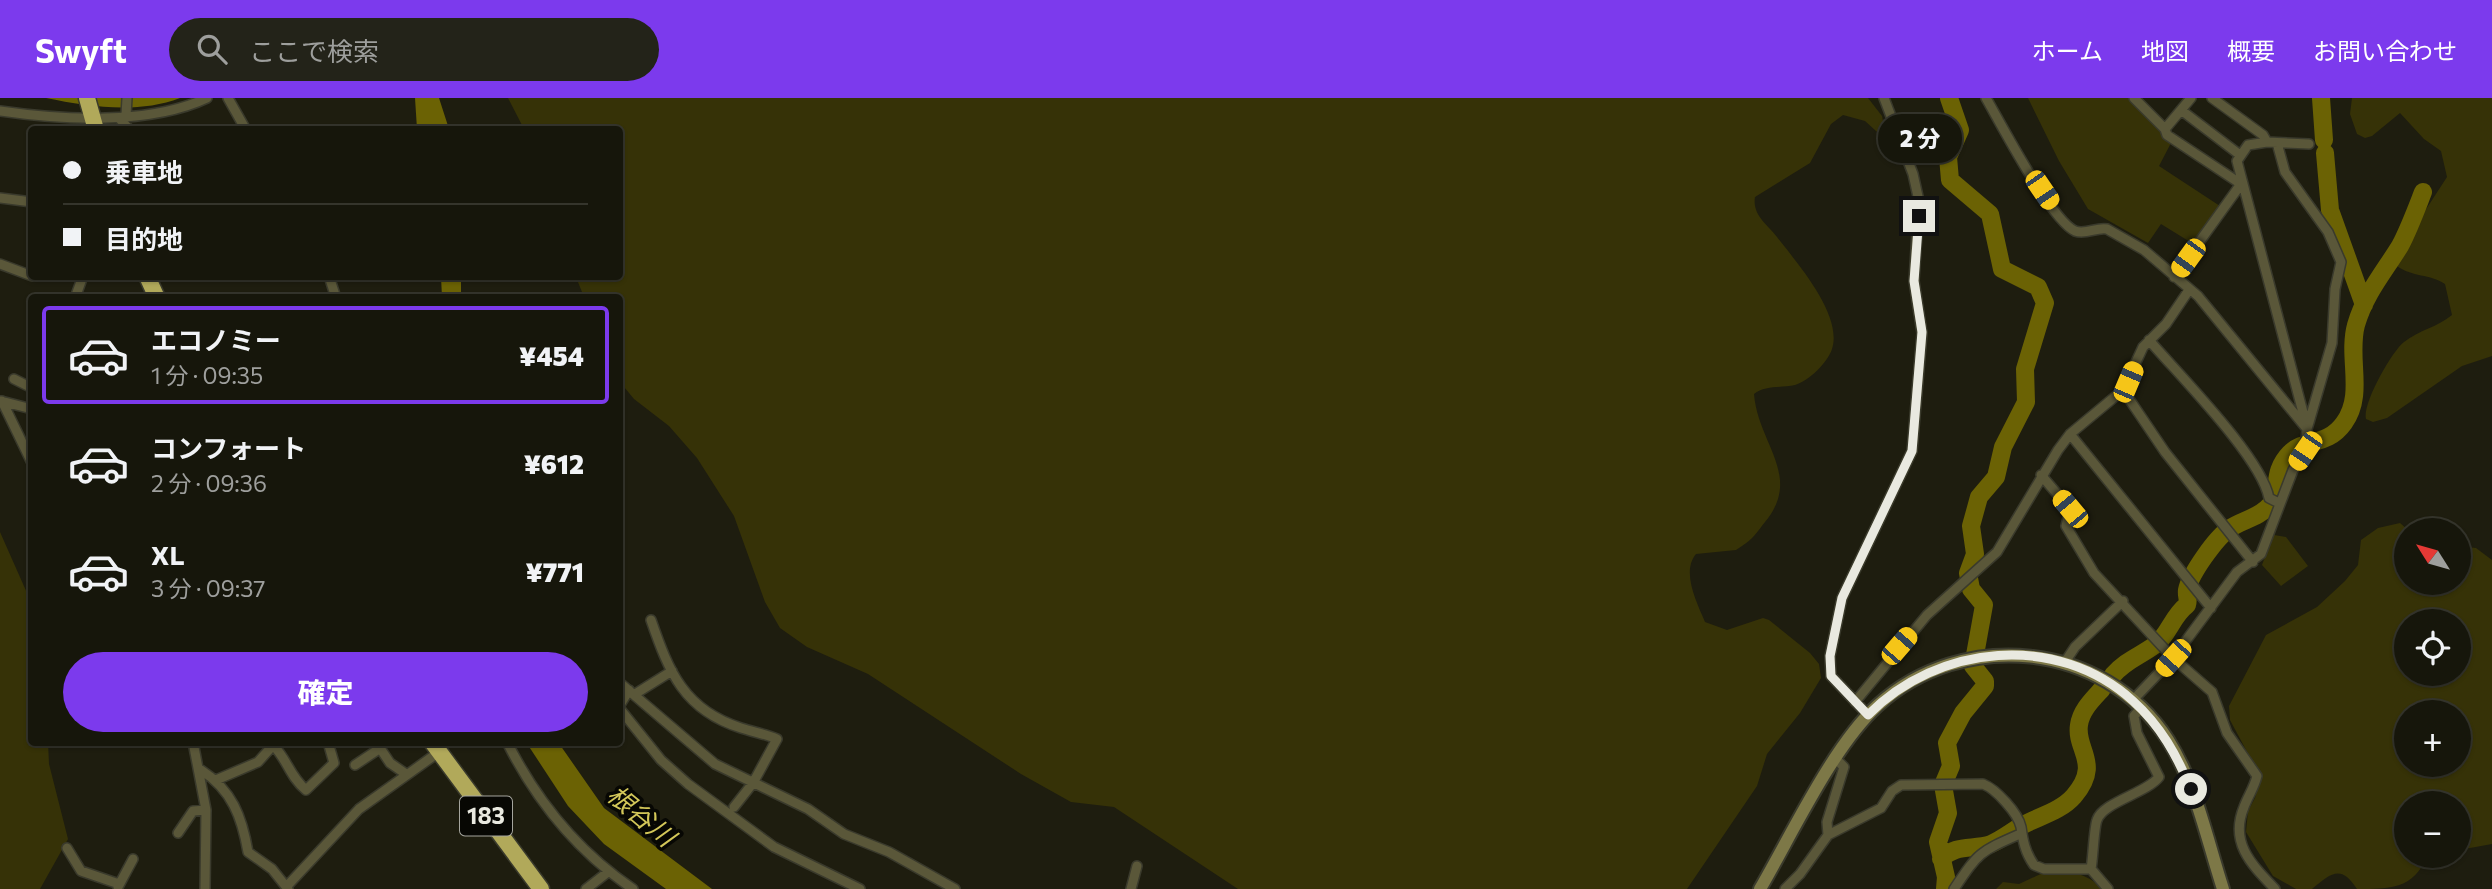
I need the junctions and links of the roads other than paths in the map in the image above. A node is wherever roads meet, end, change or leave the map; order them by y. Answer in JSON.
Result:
{"nodes":[{"id":1,"x":127,"y":98,"type":"edge"},
{"id":2,"x":207,"y":98,"type":"edge"},
{"id":3,"x":228,"y":98,"type":"edge"},
{"id":4,"x":1874,"y":98,"type":"edge"},
{"id":5,"x":1986,"y":98,"type":"edge"},
{"id":6,"x":2134,"y":98,"type":"edge"},
{"id":7,"x":2191,"y":98,"type":"edge"},
{"id":8,"x":2212,"y":98,"type":"edge"},
{"id":9,"x":1885,"y":101,"type":"edge"},
{"id":10,"x":2181,"y":110,"type":"junction"},
{"id":11,"x":0,"y":111,"type":"edge"},
{"id":12,"x":91,"y":113,"type":"edge"},
{"id":13,"x":123,"y":115,"type":"junction"},
{"id":14,"x":128,"y":126,"type":"edge"},
{"id":15,"x":244,"y":126,"type":"edge"},
{"id":16,"x":2165,"y":129,"type":"junction"},
{"id":17,"x":2272,"y":143,"type":"junction"},
{"id":18,"x":2309,"y":144,"type":"dead end"},
{"id":19,"x":2239,"y":155,"type":"junction"},
{"id":20,"x":2241,"y":184,"type":"junction"},
{"id":21,"x":0,"y":198,"type":"edge"},
{"id":22,"x":28,"y":202,"type":"edge"},
{"id":23,"x":0,"y":264,"type":"edge"},
{"id":24,"x":28,"y":274,"type":"edge"},
{"id":25,"x":2174,"y":277,"type":"junction"},
{"id":26,"x":2189,"y":290,"type":"junction"},
{"id":27,"x":2149,"y":340,"type":"junction"},
{"id":28,"x":14,"y":380,"type":"dead end"},
{"id":29,"x":28,"y":386,"type":"edge"},
{"id":30,"x":2123,"y":390,"type":"junction"},
{"id":31,"x":1,"y":400,"type":"edge"},
{"id":32,"x":28,"y":408,"type":"edge"},
{"id":33,"x":2307,"y":429,"type":"junction"},
{"id":34,"x":2070,"y":434,"type":"junction"},
{"id":35,"x":28,"y":455,"type":"edge"},
{"id":36,"x":2041,"y":475,"type":"junction"},
{"id":37,"x":2275,"y":501,"type":"junction"},
{"id":38,"x":2253,"y":562,"type":"junction"},
{"id":39,"x":2123,"y":601,"type":"junction"},
{"id":40,"x":2211,"y":608,"type":"junction"},
{"id":41,"x":652,"y":620,"type":"dead end"},
{"id":42,"x":2173,"y":658,"type":"junction"},
{"id":43,"x":2065,"y":662,"type":"junction"},
{"id":44,"x":672,"y":671,"type":"junction"},
{"id":45,"x":623,"y":685,"type":"edge"},
{"id":46,"x":632,"y":692,"type":"junction"},
{"id":47,"x":1855,"y":702,"type":"junction"},
{"id":48,"x":623,"y":703,"type":"edge"},
{"id":49,"x":2137,"y":704,"type":"junction"},
{"id":50,"x":623,"y":711,"type":"edge"},
{"id":51,"x":1868,"y":715,"type":"junction"},
{"id":52,"x":194,"y":746,"type":"edge"},
{"id":53,"x":271,"y":746,"type":"edge"},
{"id":54,"x":276,"y":746,"type":"edge"},
{"id":55,"x":329,"y":746,"type":"edge"},
{"id":56,"x":378,"y":746,"type":"edge"},
{"id":57,"x":510,"y":746,"type":"edge"},
{"id":58,"x":438,"y":747,"type":"edge"},
{"id":59,"x":1836,"y":759,"type":"junction"},
{"id":60,"x":355,"y":765,"type":"dead end"},
{"id":61,"x":201,"y":770,"type":"junction"},
{"id":62,"x":406,"y":774,"type":"junction"},
{"id":63,"x":216,"y":780,"type":"junction"},
{"id":64,"x":754,"y":783,"type":"junction"},
{"id":65,"x":734,"y":807,"type":"dead end"},
{"id":66,"x":206,"y":810,"type":"junction"},
{"id":67,"x":2021,"y":830,"type":"junction"},
{"id":68,"x":178,"y":833,"type":"dead end"},
{"id":69,"x":1828,"y":835,"type":"junction"},
{"id":70,"x":67,"y":848,"type":"dead end"},
{"id":71,"x":133,"y":859,"type":"dead end"},
{"id":72,"x":1137,"y":866,"type":"dead end"},
{"id":73,"x":2091,"y":869,"type":"junction"},
{"id":74,"x":608,"y":872,"type":"junction"},
{"id":75,"x":118,"y":886,"type":"edge"},
{"id":76,"x":287,"y":887,"type":"edge"},
{"id":77,"x":205,"y":889,"type":"edge"},
{"id":78,"x":541,"y":889,"type":"edge"},
{"id":79,"x":586,"y":889,"type":"edge"},
{"id":80,"x":633,"y":889,"type":"edge"},
{"id":81,"x":860,"y":889,"type":"edge"},
{"id":82,"x":955,"y":889,"type":"edge"},
{"id":83,"x":1131,"y":889,"type":"edge"},
{"id":84,"x":1760,"y":889,"type":"edge"},
{"id":85,"x":1785,"y":889,"type":"edge"},
{"id":86,"x":1954,"y":889,"type":"edge"},
{"id":87,"x":2108,"y":889,"type":"edge"},
{"id":88,"x":2223,"y":889,"type":"edge"},
{"id":89,"x":2275,"y":889,"type":"edge"}],
"edges":[{"from":1,"to":13,"type":"street"},
{"from":2,"to":13,"type":"street"},
{"from":3,"to":15,"type":"street"},
{"from":4,"to":9,"type":"street"},
{"from":5,"to":25,"type":"street"},
{"from":6,"to":16,"type":"street"},
{"from":7,"to":10,"type":"street"},
{"from":8,"to":17,"type":"street"},
{"from":9,"to":47,"type":"street"},
{"from":10,"to":16,"type":"street"},
{"from":10,"to":19,"type":"street"},
{"from":11,"to":12,"type":"street"},
{"from":12,"to":13,"type":"street"},
{"from":13,"to":14,"type":"street"},
{"from":16,"to":20,"type":"street"},
{"from":17,"to":18,"type":"street"},
{"from":17,"to":19,"type":"street"},
{"from":17,"to":33,"type":"street"},
{"from":19,"to":20,"type":"street"},
{"from":20,"to":25,"type":"street"},
{"from":20,"to":33,"type":"street"},
{"from":21,"to":22,"type":"street"},
{"from":23,"to":24,"type":"street"},
{"from":25,"to":26,"type":"street"},
{"from":26,"to":27,"type":"street"},
{"from":26,"to":33,"type":"street"},
{"from":27,"to":30,"type":"street"},
{"from":27,"to":37,"type":"street"},
{"from":28,"to":29,"type":"street"},
{"from":30,"to":34,"type":"street"},
{"from":30,"to":38,"type":"street"},
{"from":31,"to":32,"type":"street"},
{"from":31,"to":35,"type":"street"},
{"from":33,"to":37,"type":"street"},
{"from":34,"to":36,"type":"street"},
{"from":34,"to":40,"type":"street"},
{"from":36,"to":39,"type":"street"},
{"from":36,"to":47,"type":"street"},
{"from":37,"to":38,"type":"street"},
{"from":38,"to":40,"type":"street"},
{"from":39,"to":42,"type":"street"},
{"from":39,"to":43,"type":"street"},
{"from":40,"to":42,"type":"street"},
{"from":41,"to":44,"type":"street"},
{"from":42,"to":49,"type":"street"},
{"from":42,"to":89,"type":"street"},
{"from":43,"to":49,"type":"street"},
{"from":43,"to":51,"type":"street"},
{"from":44,"to":46,"type":"street"},
{"from":44,"to":64,"type":"street"},
{"from":45,"to":46,"type":"street"},
{"from":46,"to":48,"type":"street"},
{"from":46,"to":64,"type":"street"},
{"from":47,"to":51,"type":"street"},
{"from":49,"to":73,"type":"street"},
{"from":49,"to":88,"type":"street"},
{"from":50,"to":81,"type":"street"},
{"from":51,"to":59,"type":"street"},
{"from":52,"to":61,"type":"street"},
{"from":53,"to":63,"type":"street"},
{"from":54,"to":55,"type":"street"},
{"from":56,"to":60,"type":"street"},
{"from":56,"to":62,"type":"street"},
{"from":57,"to":74,"type":"street"},
{"from":58,"to":62,"type":"street"},
{"from":58,"to":78,"type":"highway","number":"183"},
{"from":59,"to":69,"type":"street"},
{"from":59,"to":84,"type":"street"},
{"from":61,"to":63,"type":"street"},
{"from":61,"to":66,"type":"street"},
{"from":62,"to":76,"type":"street"},
{"from":63,"to":76,"type":"street"},
{"from":64,"to":65,"type":"street"},
{"from":64,"to":82,"type":"street"},
{"from":66,"to":68,"type":"street"},
{"from":66,"to":77,"type":"street"},
{"from":67,"to":69,"type":"street"},
{"from":67,"to":73,"type":"street"},
{"from":67,"to":86,"type":"street"},
{"from":69,"to":85,"type":"street"},
{"from":70,"to":75,"type":"street"},
{"from":71,"to":75,"type":"street"},
{"from":72,"to":83,"type":"street"},
{"from":73,"to":87,"type":"street"},
{"from":74,"to":79,"type":"street"},
{"from":74,"to":80,"type":"street"}]}
